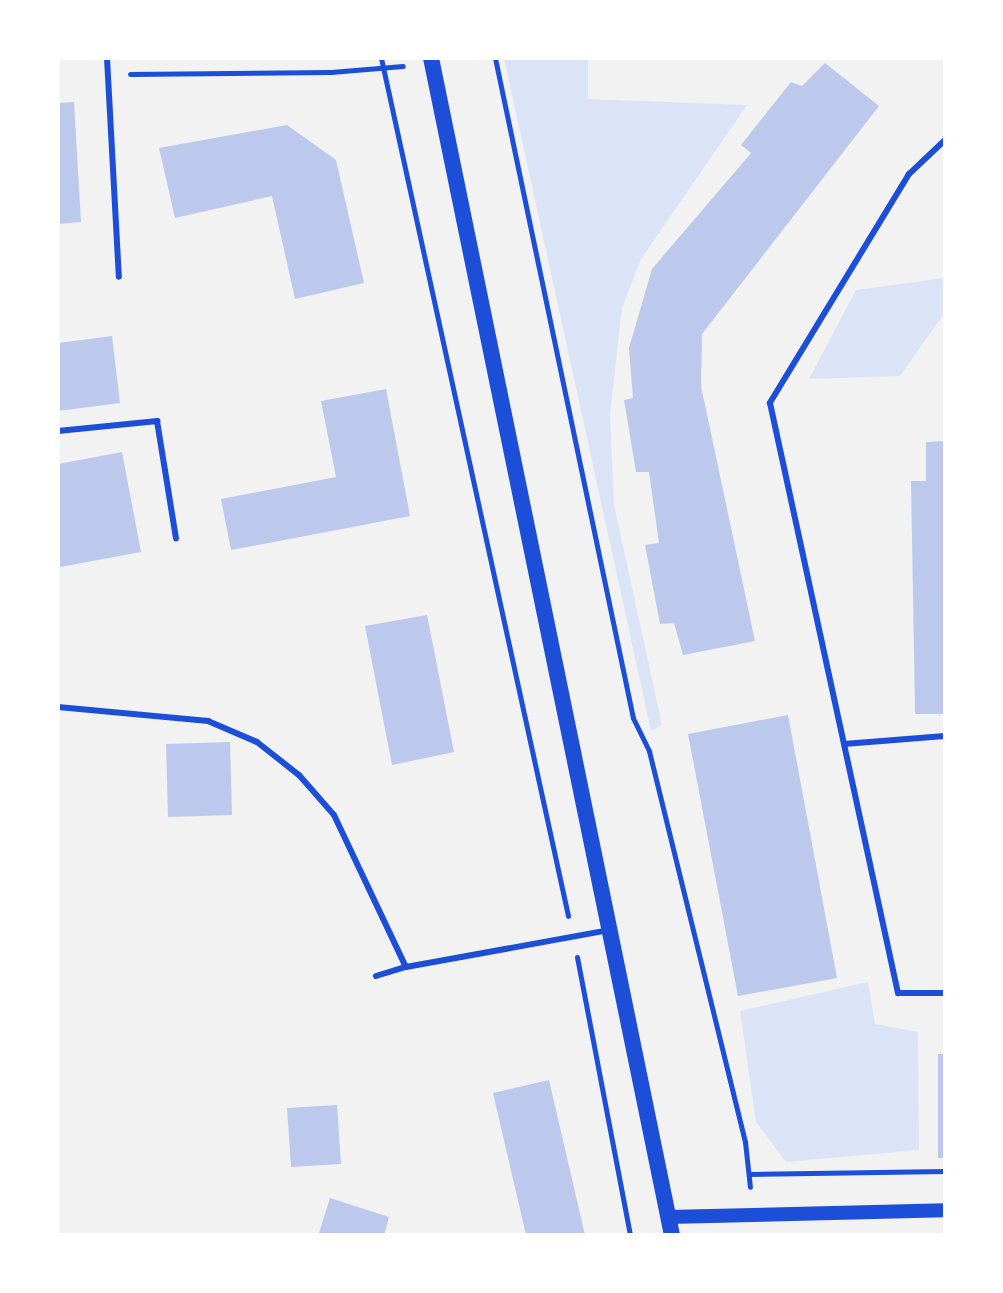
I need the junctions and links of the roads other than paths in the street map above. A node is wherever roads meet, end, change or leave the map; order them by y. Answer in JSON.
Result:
{"nodes":[{"id":1,"x":107,"y":58,"type":"edge"},
{"id":2,"x":431,"y":58,"type":"edge"},
{"id":3,"x":945,"y":140,"type":"edge"},
{"id":4,"x":119,"y":277,"type":"dead end"},
{"id":5,"x":58,"y":431,"type":"edge"},
{"id":6,"x":176,"y":538,"type":"dead end"},
{"id":7,"x":58,"y":707,"type":"edge"},
{"id":8,"x":945,"y":736,"type":"edge"},
{"id":9,"x":844,"y":744,"type":"junction"},
{"id":10,"x":609,"y":930,"type":"junction"},
{"id":11,"x":406,"y":967,"type":"junction"},
{"id":12,"x":376,"y":976,"type":"dead end"},
{"id":13,"x":945,"y":993,"type":"edge"},
{"id":14,"x":945,"y":1210,"type":"edge"},
{"id":15,"x":668,"y":1217,"type":"junction"},
{"id":16,"x":672,"y":1235,"type":"edge"}],
"edges":[{"from":1,"to":4,"type":"lane"},
{"from":2,"to":10,"type":"main road"},
{"from":3,"to":9,"type":"lane"},
{"from":5,"to":6,"type":"lane"},
{"from":7,"to":11,"type":"lane"},
{"from":8,"to":9,"type":"lane"},
{"from":9,"to":13,"type":"lane"},
{"from":10,"to":11,"type":"lane"},
{"from":10,"to":15,"type":"main road"},
{"from":11,"to":12,"type":"lane"},
{"from":14,"to":15,"type":"street"},
{"from":15,"to":16,"type":"main road"}]}
